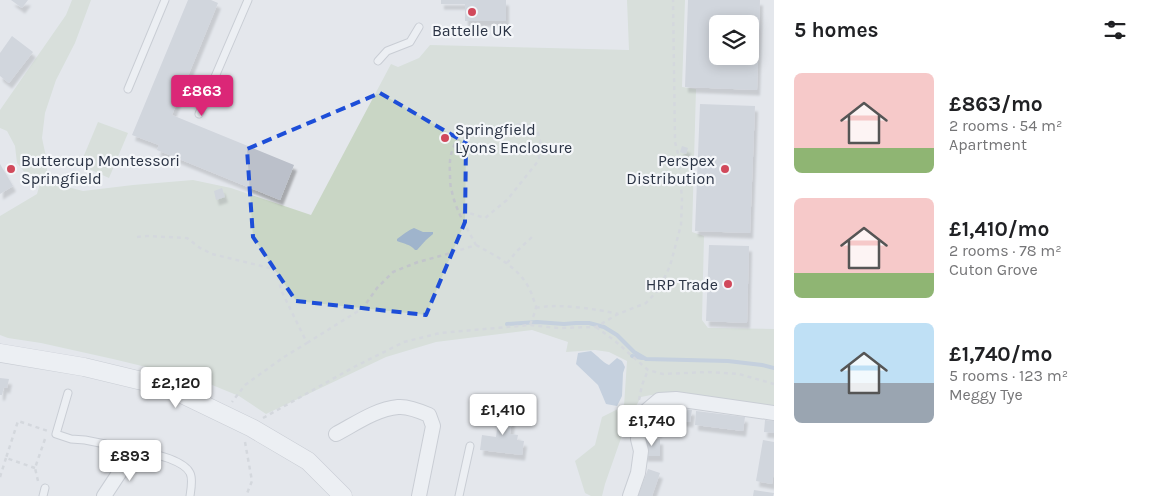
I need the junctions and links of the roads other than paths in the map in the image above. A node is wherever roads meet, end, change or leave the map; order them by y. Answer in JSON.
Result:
{"nodes":[{"id":1,"x":165,"y":0,"type":"edge"},
{"id":2,"x":248,"y":0,"type":"edge"},
{"id":3,"x":419,"y":27,"type":"dead end"},
{"id":4,"x":378,"y":61,"type":"dead end"},
{"id":5,"x":128,"y":89,"type":"dead end"},
{"id":6,"x":199,"y":114,"type":"dead end"},
{"id":7,"x":0,"y":353,"type":"edge"},
{"id":8,"x":68,"y":393,"type":"dead end"},
{"id":9,"x":774,"y":414,"type":"edge"},
{"id":10,"x":336,"y":434,"type":"dead end"},
{"id":11,"x":470,"y":446,"type":"dead end"},
{"id":12,"x":131,"y":455,"type":"junction"},
{"id":13,"x":45,"y":488,"type":"road end"},
{"id":14,"x":43,"y":496,"type":"edge"},
{"id":15,"x":104,"y":496,"type":"edge"},
{"id":16,"x":190,"y":496,"type":"edge"},
{"id":17,"x":343,"y":496,"type":"edge"},
{"id":18,"x":419,"y":496,"type":"edge"},
{"id":19,"x":459,"y":496,"type":"edge"},
{"id":20,"x":630,"y":496,"type":"edge"}],
"edges":[{"from":1,"to":5,"type":"lane"},
{"from":2,"to":6,"type":"lane"},
{"from":3,"to":4,"type":"lane"},
{"from":7,"to":17,"type":"street"},
{"from":8,"to":12,"type":"lane"},
{"from":9,"to":20,"type":"street"},
{"from":10,"to":18,"type":"street"},
{"from":11,"to":19,"type":"lane"},
{"from":12,"to":15,"type":"street"},
{"from":12,"to":16,"type":"lane"},
{"from":13,"to":14,"type":"lane"}]}
